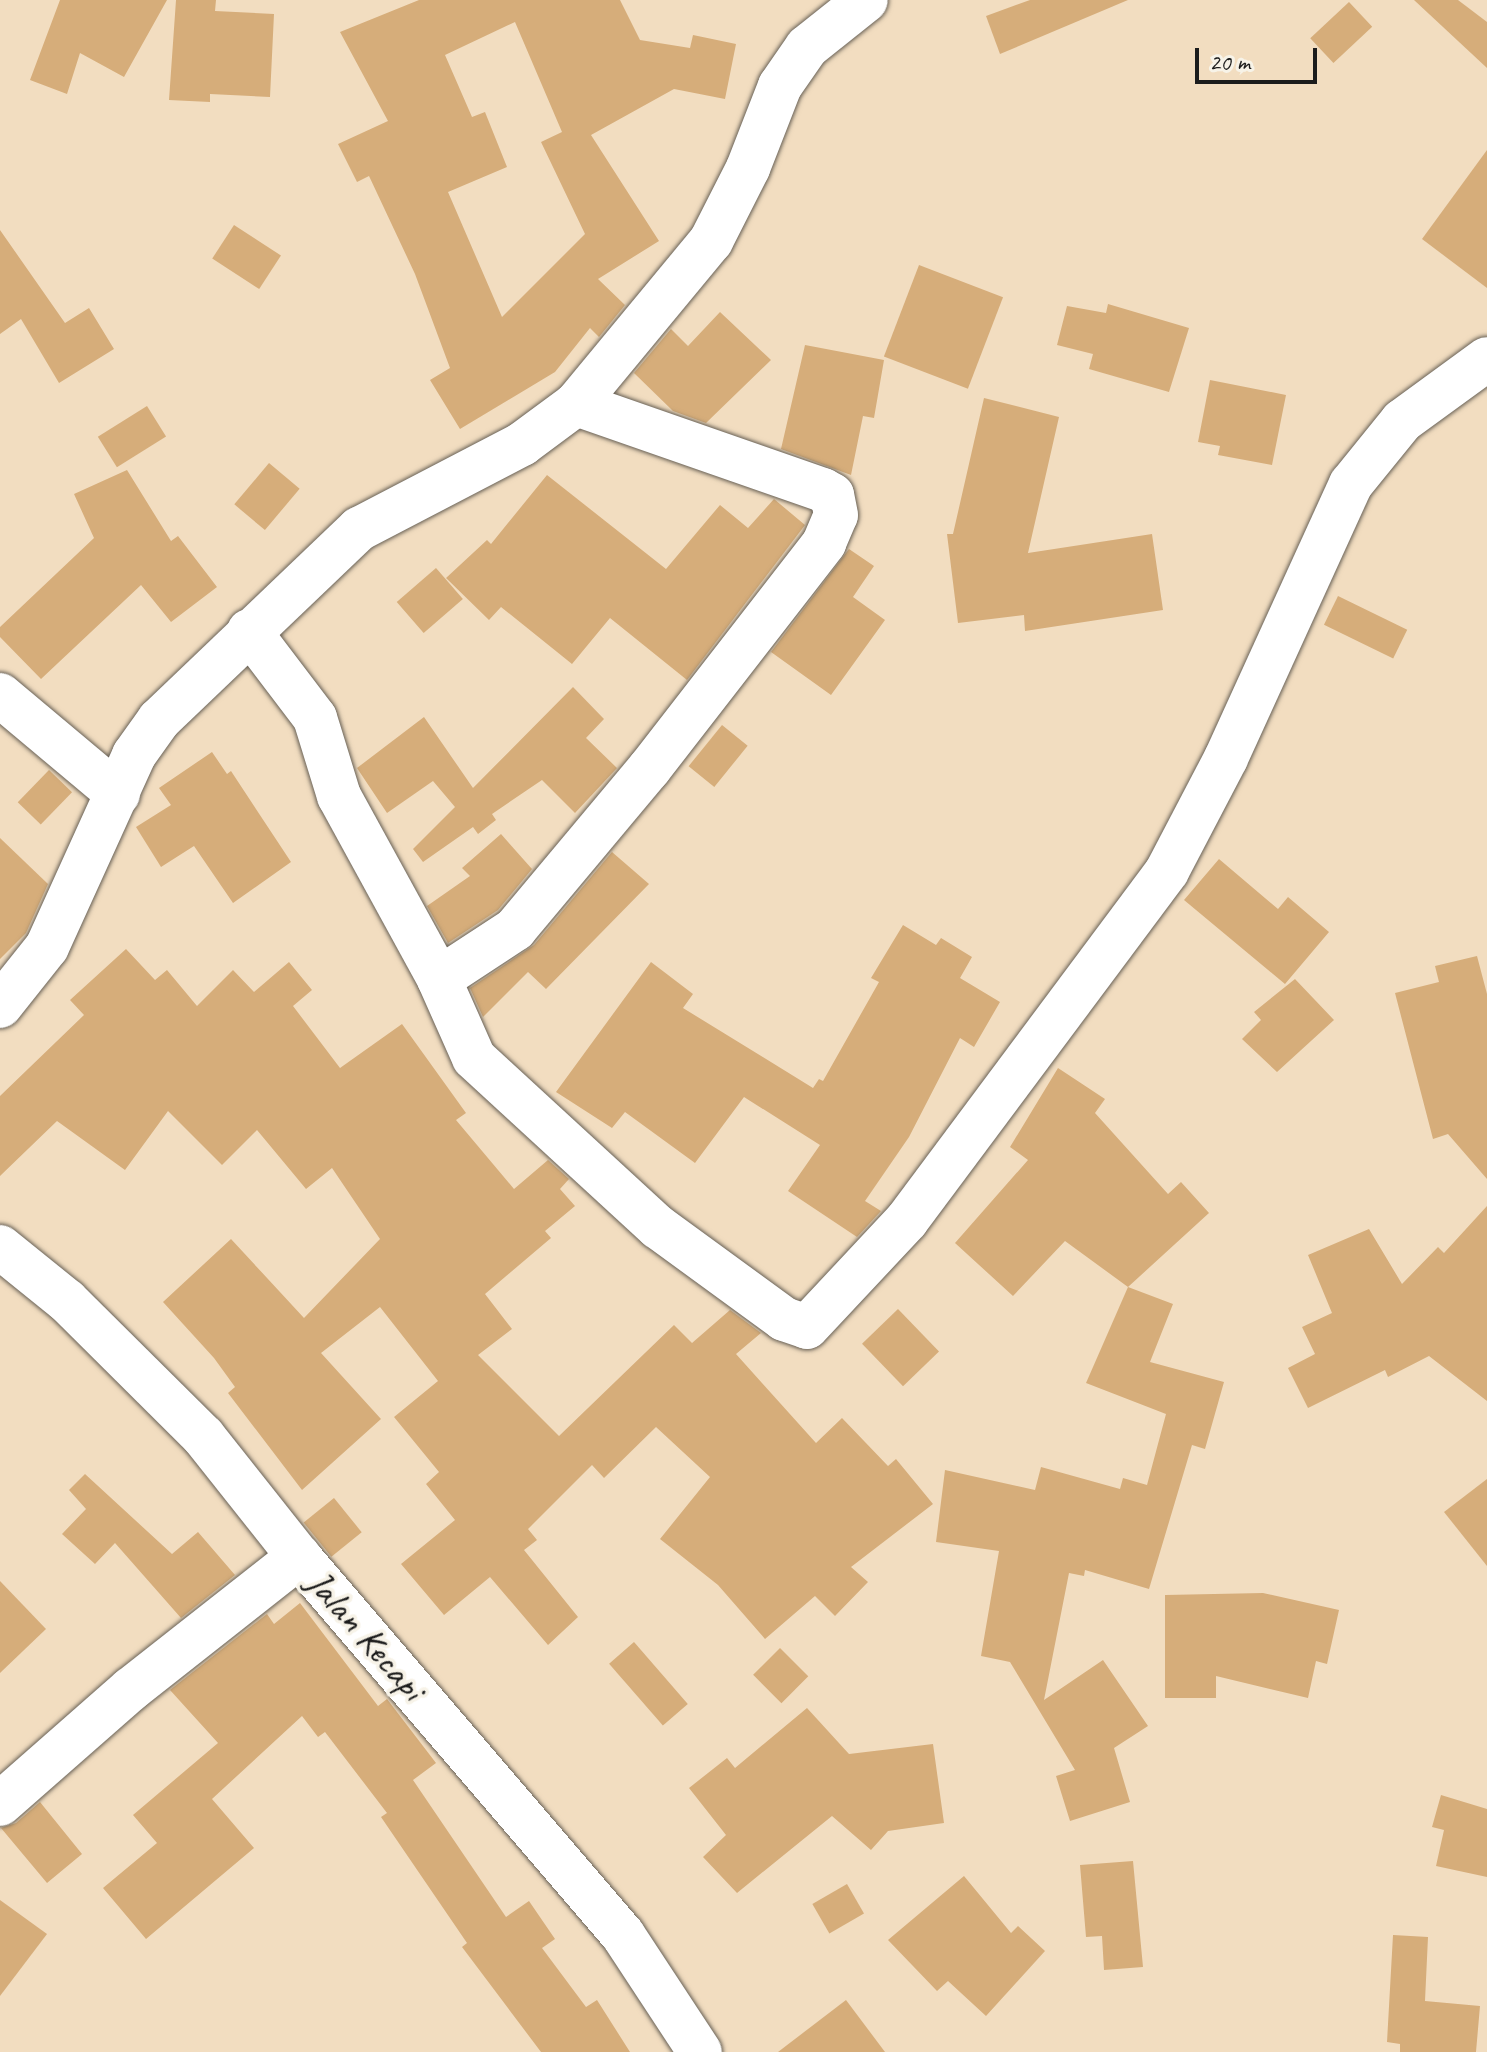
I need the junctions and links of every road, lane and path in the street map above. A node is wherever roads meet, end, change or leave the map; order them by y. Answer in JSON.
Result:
{"nodes":[{"id":1,"x":866,"y":0,"type":"edge"},
{"id":2,"x":1487,"y":359,"type":"edge"},
{"id":3,"x":576,"y":404,"type":"junction"},
{"id":4,"x":249,"y":631,"type":"junction"},
{"id":5,"x":0,"y":695,"type":"edge"},
{"id":6,"x":118,"y":794,"type":"junction"},
{"id":7,"x":439,"y":979,"type":"junction"},
{"id":8,"x":0,"y":1006,"type":"edge"},
{"id":9,"x":0,"y":1247,"type":"edge"},
{"id":10,"x":299,"y":1557,"type":"junction"},
{"id":11,"x":0,"y":1804,"type":"edge"},
{"id":12,"x":700,"y":2052,"type":"edge"}],
"edges":[{"from":1,"to":3,"type":"street"},
{"from":2,"to":7,"type":"street"},
{"from":3,"to":4,"type":"street"},
{"from":3,"to":7,"type":"street"},
{"from":4,"to":6,"type":"street"},
{"from":4,"to":7,"type":"street"},
{"from":5,"to":6,"type":"street"},
{"from":6,"to":8,"type":"street"},
{"from":9,"to":10,"type":"street","name":"Jalan Kecapi"},
{"from":10,"to":11,"type":"street"},
{"from":10,"to":12,"type":"street","name":"Jalan Kecapi"}]}
